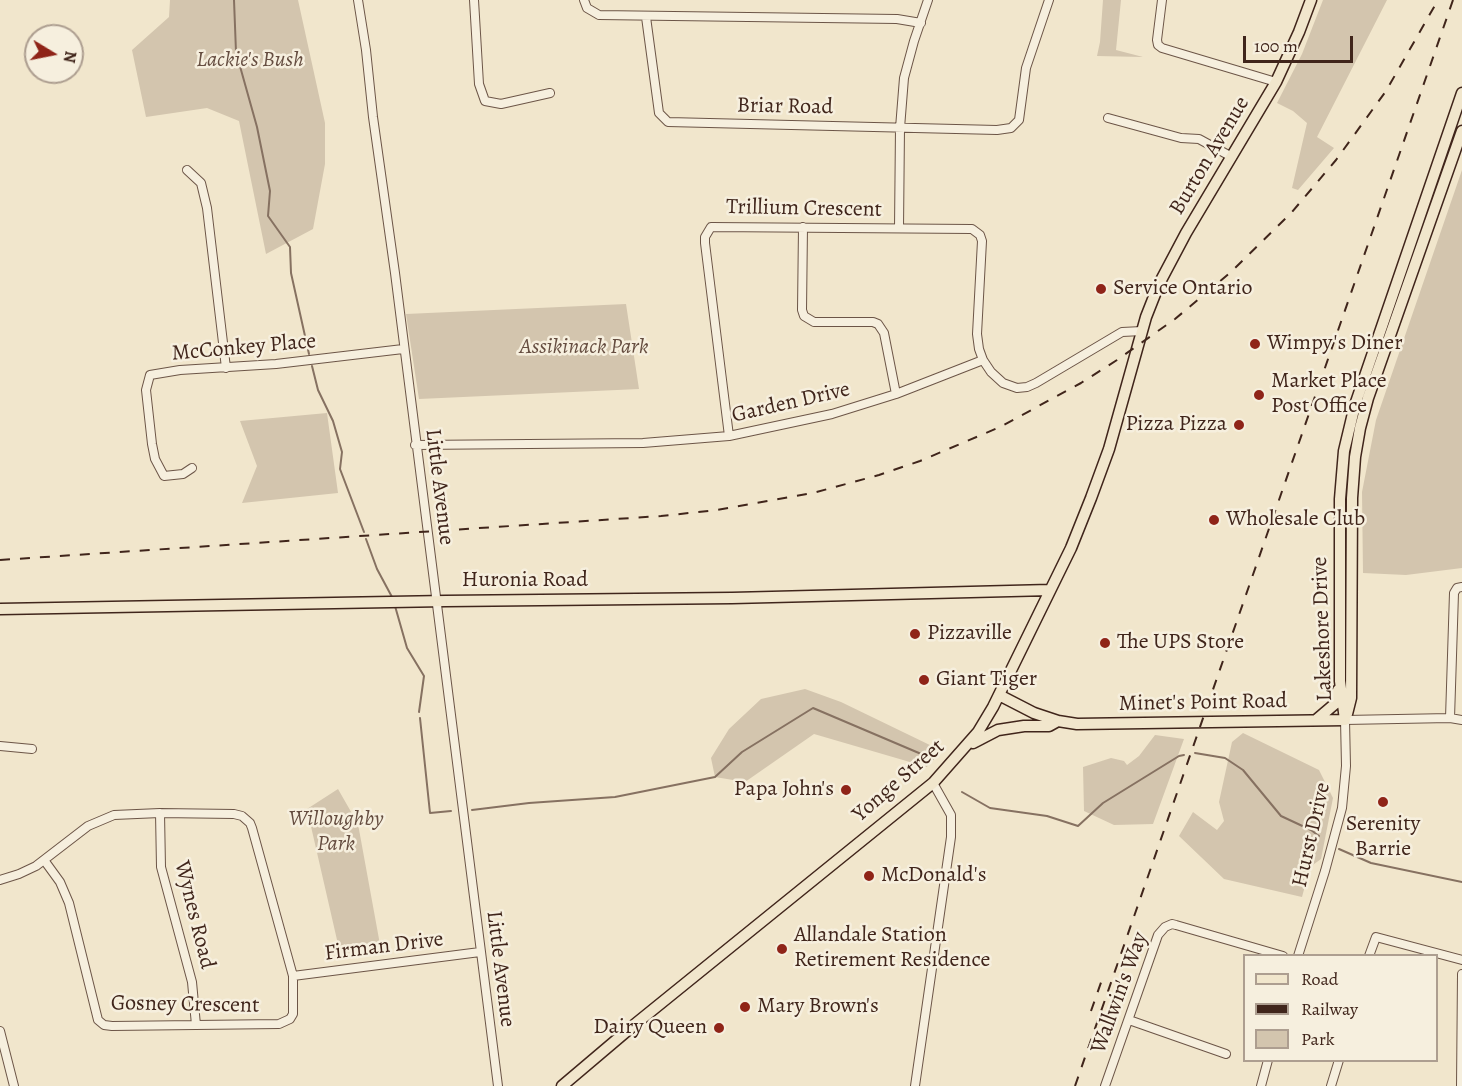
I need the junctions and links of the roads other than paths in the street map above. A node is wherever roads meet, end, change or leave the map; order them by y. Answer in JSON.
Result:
{"nodes":[{"id":1,"x":358,"y":0,"type":"edge"},
{"id":2,"x":474,"y":0,"type":"edge"},
{"id":3,"x":584,"y":0,"type":"edge"},
{"id":4,"x":928,"y":0,"type":"edge"},
{"id":5,"x":1049,"y":0,"type":"edge"},
{"id":6,"x":1162,"y":0,"type":"edge"},
{"id":7,"x":1311,"y":0,"type":"edge"},
{"id":8,"x":646,"y":16,"type":"junction"},
{"id":9,"x":921,"y":23,"type":"junction"},
{"id":10,"x":1276,"y":82,"type":"junction"},
{"id":11,"x":550,"y":93,"type":"dead end"},
{"id":12,"x":1462,"y":93,"type":"edge"},
{"id":13,"x":1108,"y":118,"type":"dead end"},
{"id":14,"x":900,"y":128,"type":"junction"},
{"id":15,"x":1462,"y":131,"type":"edge"},
{"id":16,"x":1232,"y":157,"type":"junction"},
{"id":17,"x":187,"y":170,"type":"dead end"},
{"id":18,"x":802,"y":227,"type":"junction"},
{"id":19,"x":899,"y":228,"type":"junction"},
{"id":20,"x":1142,"y":331,"type":"junction"},
{"id":21,"x":403,"y":349,"type":"junction"},
{"id":22,"x":983,"y":360,"type":"junction"},
{"id":23,"x":226,"y":368,"type":"junction"},
{"id":24,"x":896,"y":394,"type":"junction"},
{"id":25,"x":729,"y":436,"type":"junction"},
{"id":26,"x":415,"y":445,"type":"junction"},
{"id":27,"x":192,"y":468,"type":"dead end"},
{"id":28,"x":1462,"y":586,"type":"edge"},
{"id":29,"x":1050,"y":590,"type":"junction"},
{"id":30,"x":435,"y":602,"type":"junction"},
{"id":31,"x":0,"y":609,"type":"edge"},
{"id":32,"x":1340,"y":681,"type":"junction"},
{"id":33,"x":999,"y":695,"type":"junction"},
{"id":34,"x":1450,"y":718,"type":"junction"},
{"id":35,"x":1316,"y":720,"type":"junction"},
{"id":36,"x":1345,"y":720,"type":"junction"},
{"id":37,"x":1462,"y":720,"type":"edge"},
{"id":38,"x":1058,"y":721,"type":"junction"},
{"id":39,"x":0,"y":746,"type":"edge"},
{"id":40,"x":967,"y":746,"type":"junction"},
{"id":41,"x":32,"y":748,"type":"dead end"},
{"id":42,"x":933,"y":783,"type":"junction"},
{"id":43,"x":160,"y":813,"type":"junction"},
{"id":44,"x":44,"y":860,"type":"junction"},
{"id":45,"x":0,"y":880,"type":"edge"},
{"id":46,"x":480,"y":952,"type":"junction"},
{"id":47,"x":1276,"y":954,"type":"edge"},
{"id":48,"x":1300,"y":954,"type":"edge"},
{"id":49,"x":1370,"y":954,"type":"edge"},
{"id":50,"x":1462,"y":960,"type":"edge"},
{"id":51,"x":1462,"y":974,"type":"edge"},
{"id":52,"x":293,"y":976,"type":"junction"},
{"id":53,"x":1129,"y":1020,"type":"junction"},
{"id":54,"x":196,"y":1025,"type":"junction"},
{"id":55,"x":0,"y":1030,"type":"edge"},
{"id":56,"x":1226,"y":1054,"type":"dead end"},
{"id":57,"x":1267,"y":1062,"type":"edge"},
{"id":58,"x":1338,"y":1062,"type":"edge"},
{"id":59,"x":14,"y":1086,"type":"edge"},
{"id":60,"x":498,"y":1086,"type":"edge"},
{"id":61,"x":562,"y":1086,"type":"edge"},
{"id":62,"x":915,"y":1086,"type":"edge"},
{"id":63,"x":1105,"y":1086,"type":"edge"},
{"id":64,"x":1261,"y":1086,"type":"edge"},
{"id":65,"x":1331,"y":1086,"type":"edge"},
{"id":66,"x":1461,"y":1086,"type":"edge"}],
"edges":[{"from":1,"to":21,"type":"street","name":"Little Avenue"},
{"from":2,"to":11,"type":"street"},
{"from":3,"to":8,"type":"street"},
{"from":4,"to":9,"type":"street"},
{"from":5,"to":14,"type":"street","name":"Briar Road"},
{"from":6,"to":10,"type":"street"},
{"from":7,"to":10,"type":"main road","name":"Burton Avenue"},
{"from":8,"to":9,"type":"street"},
{"from":8,"to":14,"type":"street","name":"Briar Road"},
{"from":9,"to":14,"type":"street"},
{"from":10,"to":16,"type":"main road","name":"Burton Avenue"},
{"from":12,"to":32,"type":"main road","name":"Lakeshore Drive"},
{"from":13,"to":16,"type":"street"},
{"from":14,"to":19,"type":"street"},
{"from":15,"to":36,"type":"main road","name":"Lakeshore Drive"},
{"from":16,"to":20,"type":"main road","name":"Burton Avenue"},
{"from":17,"to":23,"type":"street"},
{"from":18,"to":19,"type":"street","name":"Trillium Crescent"},
{"from":18,"to":24,"type":"street"},
{"from":18,"to":25,"type":"street","name":"Trillium Crescent"},
{"from":19,"to":22,"type":"street","name":"Trillium Crescent"},
{"from":20,"to":22,"type":"street"},
{"from":20,"to":29,"type":"main road","name":"Yonge Street"},
{"from":21,"to":23,"type":"street","name":"McConkey Place"},
{"from":21,"to":26,"type":"street","name":"Little Avenue"},
{"from":22,"to":24,"type":"street","name":"Garden Drive"},
{"from":23,"to":27,"type":"street","name":"McConkey Place"},
{"from":24,"to":25,"type":"street","name":"Garden Drive"},
{"from":25,"to":26,"type":"street","name":"Garden Drive"},
{"from":26,"to":30,"type":"street","name":"Little Avenue"},
{"from":28,"to":34,"type":"street"},
{"from":29,"to":30,"type":"main road","name":"Huronia Road"},
{"from":29,"to":33,"type":"main road","name":"Yonge Street"},
{"from":30,"to":31,"type":"main road","name":"Huronia Road"},
{"from":30,"to":46,"type":"street","name":"Little Avenue"},
{"from":32,"to":35,"type":"main road"},
{"from":32,"to":36,"type":"main road","name":"Lakeshore Drive"},
{"from":33,"to":38,"type":"main road","name":"Minet's Point Road"},
{"from":33,"to":40,"type":"main road","name":"Yonge Street"},
{"from":34,"to":36,"type":"street","name":"Minet's Point Road"},
{"from":34,"to":37,"type":"street","name":"Minet's Point Road"},
{"from":35,"to":36,"type":"main road","name":"Minet's Point Road"},
{"from":35,"to":38,"type":"main road","name":"Minet's Point Road"},
{"from":36,"to":48,"type":"street","name":"Hurst Drive"},
{"from":38,"to":40,"type":"main road"},
{"from":39,"to":41,"type":"street"},
{"from":40,"to":42,"type":"main road","name":"Yonge Street"},
{"from":42,"to":61,"type":"main road","name":"Yonge Street"},
{"from":42,"to":62,"type":"street"},
{"from":43,"to":44,"type":"street","name":"Gosney Crescent"},
{"from":43,"to":52,"type":"street","name":"Gosney Crescent"},
{"from":43,"to":54,"type":"street","name":"Wynes Road"},
{"from":44,"to":45,"type":"street","name":"Gosney Crescent"},
{"from":44,"to":54,"type":"street","name":"Gosney Crescent"},
{"from":46,"to":52,"type":"street","name":"Firman Drive"},
{"from":46,"to":60,"type":"street","name":"Little Avenue"},
{"from":47,"to":53,"type":"street","name":"Wallwin's Way"},
{"from":49,"to":50,"type":"street"},
{"from":51,"to":66,"type":"street"},
{"from":52,"to":54,"type":"street","name":"Gosney Crescent"},
{"from":53,"to":56,"type":"street"},
{"from":53,"to":63,"type":"street","name":"Wallwin's Way"},
{"from":55,"to":59,"type":"street"},
{"from":57,"to":64,"type":"street"},
{"from":58,"to":65,"type":"street"}]}
